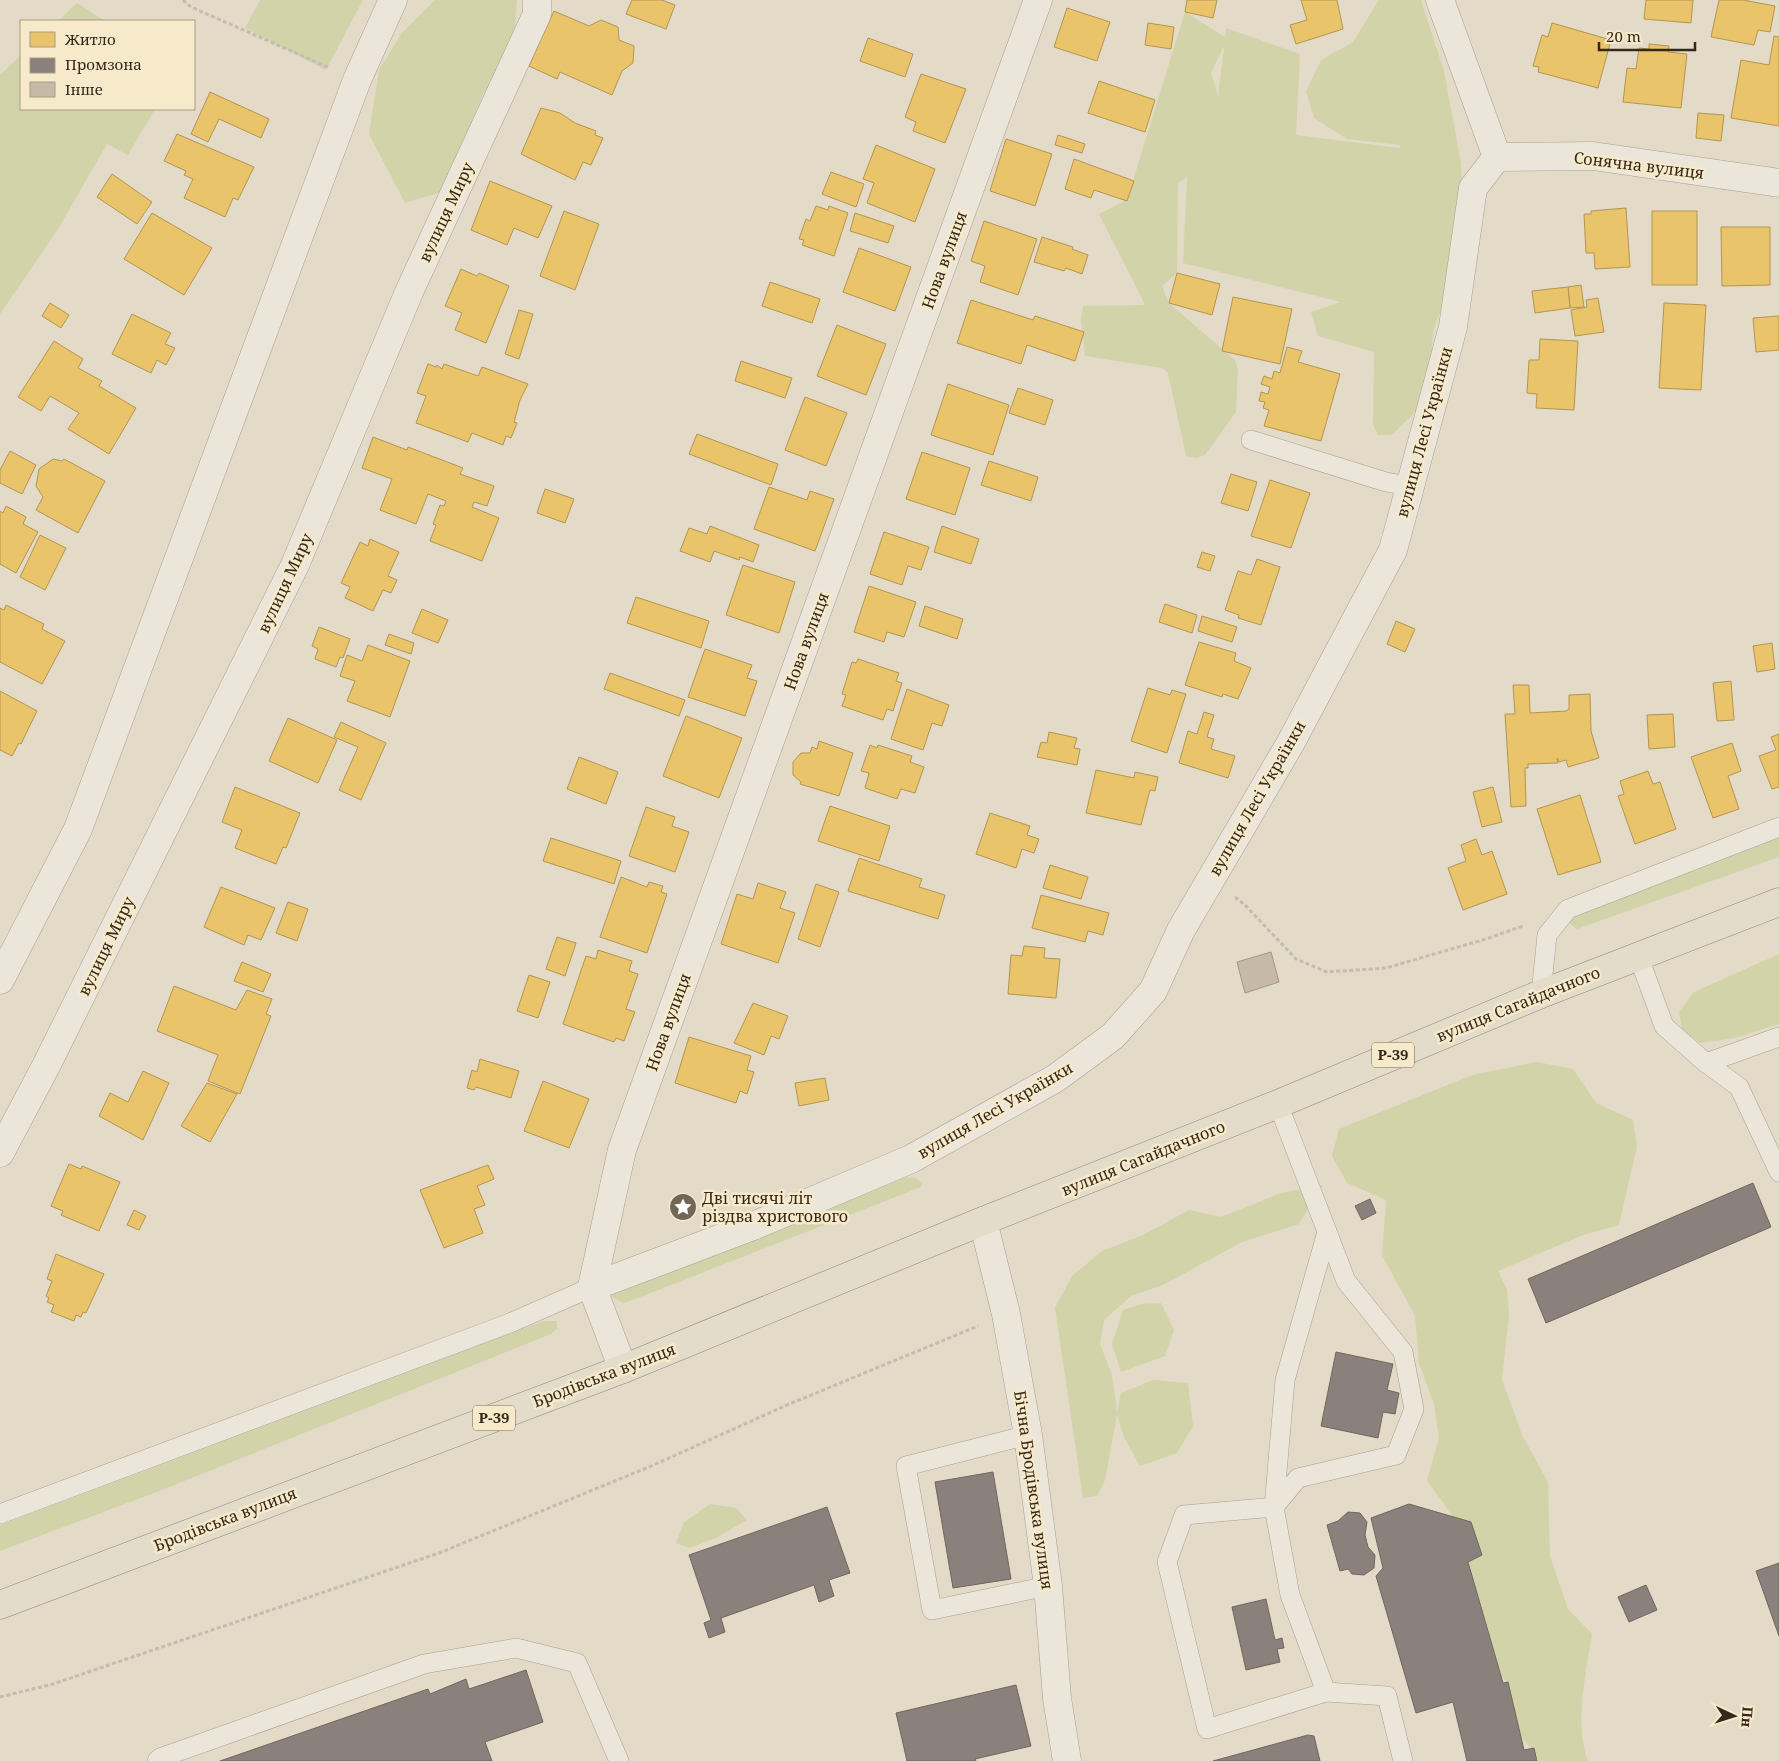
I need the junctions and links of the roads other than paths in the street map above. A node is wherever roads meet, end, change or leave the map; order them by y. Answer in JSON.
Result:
{"nodes":[{"id":1,"x":393,"y":0,"type":"edge"},
{"id":2,"x":537,"y":0,"type":"edge"},
{"id":3,"x":1038,"y":0,"type":"edge"},
{"id":4,"x":1440,"y":0,"type":"edge"},
{"id":5,"x":1498,"y":157,"type":"junction"},
{"id":6,"x":1779,"y":183,"type":"edge"},
{"id":7,"x":1251,"y":440,"type":"dead end"},
{"id":8,"x":1410,"y":486,"type":"junction"},
{"id":9,"x":1779,"y":826,"type":"edge"},
{"id":10,"x":1779,"y":902,"type":"edge"},
{"id":11,"x":1638,"y":955,"type":"junction"},
{"id":12,"x":0,"y":980,"type":"edge"},
{"id":13,"x":1541,"y":994,"type":"junction"},
{"id":14,"x":1779,"y":1037,"type":"edge"},
{"id":15,"x":1706,"y":1063,"type":"junction"},
{"id":16,"x":1278,"y":1104,"type":"junction"},
{"id":17,"x":0,"y":1153,"type":"edge"},
{"id":18,"x":1779,"y":1172,"type":"edge"},
{"id":19,"x":1008,"y":1212,"type":"joint"},
{"id":20,"x":983,"y":1222,"type":"junction"},
{"id":21,"x":1327,"y":1232,"type":"junction"},
{"id":22,"x":592,"y":1287,"type":"junction"},
{"id":23,"x":623,"y":1369,"type":"junction"},
{"id":24,"x":1028,"y":1435,"type":"junction"},
{"id":25,"x":1274,"y":1508,"type":"junction"},
{"id":26,"x":0,"y":1514,"type":"edge"},
{"id":27,"x":1048,"y":1586,"type":"junction"},
{"id":28,"x":0,"y":1605,"type":"edge"},
{"id":29,"x":1326,"y":1692,"type":"junction"},
{"id":30,"x":157,"y":1761,"type":"edge"},
{"id":31,"x":619,"y":1761,"type":"edge"},
{"id":32,"x":1067,"y":1761,"type":"edge"},
{"id":33,"x":1403,"y":1761,"type":"edge"}],
"edges":[{"from":1,"to":12,"type":"street"},
{"from":2,"to":17,"type":"street","name":"вулиця Миру"},
{"from":3,"to":22,"type":"street","name":"Нова вулиця"},
{"from":4,"to":5,"type":"street"},
{"from":5,"to":6,"type":"street","name":"Сонячна вулиця"},
{"from":5,"to":8,"type":"street","name":"вулиця Лесі Українки"},
{"from":7,"to":8,"type":"lane"},
{"from":8,"to":22,"type":"street","name":"вулиця Лесі Українки"},
{"from":9,"to":13,"type":"lane"},
{"from":10,"to":11,"type":"main road","name":"вулиця Сагайдачного","number":"Р-39"},
{"from":11,"to":13,"type":"main road","name":"вулиця Сагайдачного","number":"Р-39"},
{"from":11,"to":15,"type":"lane"},
{"from":13,"to":16,"type":"main road","name":"вулиця Сагайдачного","number":"Р-39"},
{"from":14,"to":15,"type":"lane"},
{"from":15,"to":18,"type":"lane"},
{"from":16,"to":19,"type":"main road","name":"вулиця Сагайдачного","number":"Р-39"},
{"from":16,"to":21,"type":"lane"},
{"from":19,"to":20,"type":"main road","name":"Бродівська вулиця","number":"Р-39"},
{"from":20,"to":23,"type":"main road","name":"Бродівська вулиця","number":"Р-39"},
{"from":20,"to":24,"type":"street","name":"Бічна Бродівська вулиця"},
{"from":21,"to":25,"type":"lane"},
{"from":21,"to":25,"type":"lane"},
{"from":22,"to":23,"type":"street"},
{"from":22,"to":26,"type":"lane"},
{"from":23,"to":28,"type":"main road","name":"Бродівська вулиця","number":"Р-39"},
{"from":24,"to":27,"type":"street","name":"Бічна Бродівська вулиця"},
{"from":24,"to":27,"type":"lane"},
{"from":25,"to":29,"type":"lane"},
{"from":25,"to":29,"type":"lane"},
{"from":27,"to":32,"type":"street","name":"Бічна Бродівська вулиця"},
{"from":29,"to":33,"type":"lane"},
{"from":30,"to":31,"type":"lane"}]}
